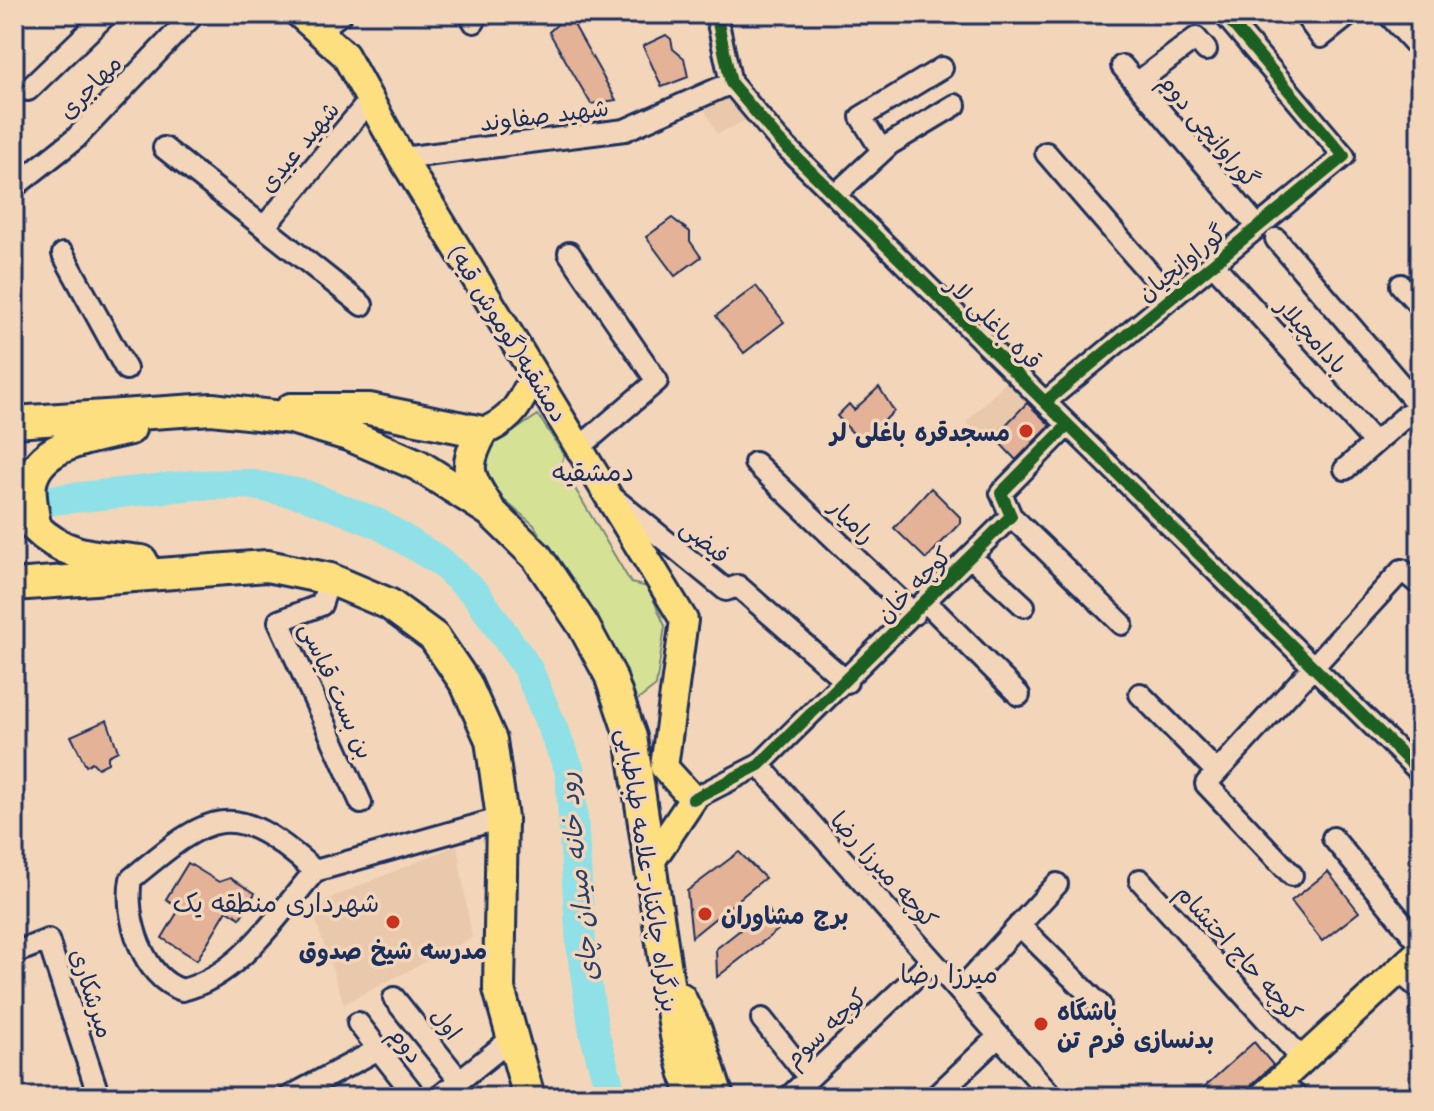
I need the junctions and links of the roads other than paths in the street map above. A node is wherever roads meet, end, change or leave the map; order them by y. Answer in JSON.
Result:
{"nodes":[{"id":1,"x":107,"y":14,"type":"edge"},
{"id":2,"x":194,"y":14,"type":"edge"},
{"id":3,"x":341,"y":14,"type":"edge"},
{"id":4,"x":716,"y":14,"type":"edge"},
{"id":5,"x":1224,"y":14,"type":"edge"},
{"id":6,"x":1304,"y":14,"type":"edge"},
{"id":7,"x":1350,"y":14,"type":"edge"},
{"id":8,"x":1388,"y":14,"type":"edge"},
{"id":9,"x":309,"y":22,"type":"edge"},
{"id":10,"x":1420,"y":49,"type":"edge"},
{"id":11,"x":1206,"y":50,"type":"dead end"},
{"id":12,"x":1122,"y":66,"type":"dead end"},
{"id":13,"x":942,"y":68,"type":"dead end"},
{"id":14,"x":731,"y":83,"type":"junction"},
{"id":15,"x":1137,"y":83,"type":"junction"},
{"id":16,"x":28,"y":90,"type":"dead end"},
{"id":17,"x":370,"y":100,"type":"junction"},
{"id":18,"x":955,"y":105,"type":"dead end"},
{"id":19,"x":164,"y":148,"type":"dead end"},
{"id":20,"x":882,"y":151,"type":"junction"},
{"id":21,"x":1046,"y":153,"type":"dead end"},
{"id":22,"x":402,"y":158,"type":"junction"},
{"id":23,"x":14,"y":187,"type":"edge"},
{"id":24,"x":835,"y":195,"type":"junction"},
{"id":25,"x":265,"y":226,"type":"junction"},
{"id":26,"x":1258,"y":227,"type":"junction"},
{"id":27,"x":1276,"y":239,"type":"dead end"},
{"id":28,"x":569,"y":253,"type":"dead end"},
{"id":29,"x":63,"y":254,"type":"dead end"},
{"id":30,"x":1213,"y":264,"type":"junction"},
{"id":31,"x":1401,"y":285,"type":"dead end"},
{"id":32,"x":1171,"y":298,"type":"junction"},
{"id":33,"x":362,"y":305,"type":"dead end"},
{"id":34,"x":1420,"y":306,"type":"edge"},
{"id":35,"x":126,"y":369,"type":"dead end"},
{"id":36,"x":534,"y":374,"type":"junction"},
{"id":37,"x":1045,"y":402,"type":"junction"},
{"id":38,"x":212,"y":409,"type":"junction"},
{"id":39,"x":14,"y":422,"type":"edge"},
{"id":40,"x":1068,"y":425,"type":"junction"},
{"id":41,"x":482,"y":432,"type":"junction"},
{"id":42,"x":1374,"y":442,"type":"junction"},
{"id":43,"x":579,"y":448,"type":"junction"},
{"id":44,"x":755,"y":463,"type":"dead end"},
{"id":45,"x":1345,"y":469,"type":"dead end"},
{"id":46,"x":605,"y":491,"type":"junction"},
{"id":47,"x":14,"y":505,"type":"edge"},
{"id":48,"x":490,"y":511,"type":"junction"},
{"id":49,"x":1011,"y":516,"type":"junction"},
{"id":50,"x":14,"y":528,"type":"edge"},
{"id":51,"x":971,"y":557,"type":"junction"},
{"id":52,"x":208,"y":569,"type":"junction"},
{"id":53,"x":330,"y":579,"type":"junction"},
{"id":54,"x":14,"y":585,"type":"edge"},
{"id":55,"x":1420,"y":585,"type":"edge"},
{"id":56,"x":1024,"y":606,"type":"dead end"},
{"id":57,"x":920,"y":608,"type":"junction"},
{"id":58,"x":1122,"y":624,"type":"dead end"},
{"id":59,"x":1316,"y":667,"type":"junction"},
{"id":60,"x":847,"y":682,"type":"junction"},
{"id":61,"x":1140,"y":694,"type":"dead end"},
{"id":62,"x":1019,"y":695,"type":"dead end"},
{"id":63,"x":759,"y":765,"type":"junction"},
{"id":64,"x":1217,"y":772,"type":"junction"},
{"id":65,"x":1420,"y":772,"type":"edge"},
{"id":66,"x":693,"y":799,"type":"junction"},
{"id":67,"x":361,"y":803,"type":"dead end"},
{"id":68,"x":502,"y":818,"type":"junction"},
{"id":69,"x":1333,"y":838,"type":"dead end"},
{"id":70,"x":652,"y":860,"type":"junction"},
{"id":71,"x":315,"y":871,"type":"junction"},
{"id":72,"x":1292,"y":875,"type":"dead end"},
{"id":73,"x":1140,"y":880,"type":"dead end"},
{"id":74,"x":1057,"y":884,"type":"dead end"},
{"id":75,"x":1019,"y":925,"type":"junction"},
{"id":76,"x":1420,"y":944,"type":"edge"},
{"id":77,"x":1420,"y":951,"type":"edge"},
{"id":78,"x":14,"y":953,"type":"edge"},
{"id":79,"x":932,"y":961,"type":"junction"},
{"id":80,"x":1398,"y":971,"type":"junction"},
{"id":81,"x":668,"y":973,"type":"junction"},
{"id":82,"x":1420,"y":989,"type":"edge"},
{"id":83,"x":959,"y":991,"type":"junction"},
{"id":84,"x":394,"y":998,"type":"dead end"},
{"id":85,"x":1100,"y":1005,"type":"dead end"},
{"id":86,"x":762,"y":1019,"type":"dead end"},
{"id":87,"x":358,"y":1023,"type":"dead end"},
{"id":88,"x":999,"y":1036,"type":"junction"},
{"id":89,"x":511,"y":1039,"type":"junction"},
{"id":90,"x":379,"y":1049,"type":"junction"},
{"id":91,"x":1303,"y":1060,"type":"junction"},
{"id":92,"x":809,"y":1078,"type":"junction"},
{"id":93,"x":460,"y":1081,"type":"junction"},
{"id":94,"x":1280,"y":1092,"type":"edge"},
{"id":95,"x":99,"y":1097,"type":"edge"},
{"id":96,"x":289,"y":1097,"type":"edge"},
{"id":97,"x":416,"y":1097,"type":"edge"},
{"id":98,"x":439,"y":1097,"type":"edge"},
{"id":99,"x":529,"y":1097,"type":"edge"},
{"id":100,"x":692,"y":1097,"type":"edge"},
{"id":101,"x":718,"y":1097,"type":"edge"},
{"id":102,"x":789,"y":1097,"type":"edge"},
{"id":103,"x":935,"y":1097,"type":"edge"},
{"id":104,"x":1053,"y":1097,"type":"edge"}],
"edges":[{"from":1,"to":16,"type":"street"},
{"from":2,"to":23,"type":"street","name":"مهاجری"},
{"from":3,"to":9,"type":"street"},
{"from":4,"to":14,"type":"street","name":"قره باغلی لار"},
{"from":5,"to":26,"type":"street","name":"گوراوانچیان"},
{"from":6,"to":7,"type":"street"},
{"from":8,"to":10,"type":"street"},
{"from":9,"to":17,"type":"main road","name":"دمشقیه(گوموش قیه)"},
{"from":11,"to":15,"type":"street"},
{"from":12,"to":15,"type":"street","name":"گوراوانچی دوم"},
{"from":13,"to":20,"type":"street"},
{"from":14,"to":22,"type":"street","name":"شهید صفاوند"},
{"from":14,"to":24,"type":"street","name":"قره باغلی لار"},
{"from":15,"to":26,"type":"street","name":"گوراوانچی دوم"},
{"from":17,"to":22,"type":"main road","name":"دمشقیه(گوموش قیه)"},
{"from":17,"to":25,"type":"street","name":"شهید عیدی"},
{"from":18,"to":20,"type":"street"},
{"from":19,"to":25,"type":"street","name":"شهید عیدی"},
{"from":20,"to":24,"type":"street"},
{"from":21,"to":32,"type":"street"},
{"from":22,"to":36,"type":"main road","name":"دمشقیه(گوموش قیه)"},
{"from":24,"to":37,"type":"street","name":"قره باغلی لار"},
{"from":25,"to":33,"type":"street","name":"شهید عیدی"},
{"from":26,"to":30,"type":"street","name":"گوراوانچیان"},
{"from":27,"to":42,"type":"street"},
{"from":28,"to":43,"type":"street"},
{"from":29,"to":35,"type":"street"},
{"from":30,"to":32,"type":"street","name":"گوراوانچیان"},
{"from":30,"to":42,"type":"street","name":"بادامچیلار"},
{"from":31,"to":34,"type":"street"},
{"from":32,"to":37,"type":"street","name":"گوراوانچیان"},
{"from":36,"to":41,"type":"main road"},
{"from":36,"to":43,"type":"main road","name":"دمشقیه(گوموش قیه)"},
{"from":37,"to":40,"type":"street","name":"قره باغلی لار"},
{"from":38,"to":39,"type":"highway","name":"بزرگراه چایکنار-علامه طباطبایی"},
{"from":38,"to":41,"type":"highway"},
{"from":38,"to":48,"type":"highway","name":"بزرگراه چایکنار-علامه طباطبایی"},
{"from":38,"to":52,"type":"highway"},
{"from":40,"to":49,"type":"street"},
{"from":40,"to":59,"type":"street","name":"قره باغلی لار"},
{"from":41,"to":48,"type":"highway"},
{"from":42,"to":45,"type":"street"},
{"from":43,"to":46,"type":"main road","name":"دمشقیه(گوموش قیه)"},
{"from":44,"to":57,"type":"street","name":"رامیار"},
{"from":46,"to":60,"type":"street","name":"فیضی"},
{"from":46,"to":66,"type":"main road","name":"دمشقیه(گوموش قیه)"},
{"from":47,"to":50,"type":"highway"},
{"from":48,"to":70,"type":"highway","name":"بزرگراه چایکنار-علامه طباطبایی"},
{"from":49,"to":51,"type":"street","name":"کوچه خان"},
{"from":49,"to":58,"type":"street"},
{"from":51,"to":56,"type":"street"},
{"from":51,"to":57,"type":"street","name":"کوچه خان"},
{"from":52,"to":53,"type":"highway"},
{"from":52,"to":54,"type":"highway"},
{"from":53,"to":67,"type":"street","name":"بن بست قیاسی"},
{"from":53,"to":68,"type":"highway"},
{"from":55,"to":59,"type":"street"},
{"from":57,"to":60,"type":"street","name":"کوچه خان"},
{"from":57,"to":62,"type":"street","name":"رامیار"},
{"from":59,"to":64,"type":"street"},
{"from":59,"to":65,"type":"street","name":"قره باغلی لار"},
{"from":60,"to":63,"type":"street","name":"کوچه خان"},
{"from":61,"to":64,"type":"street"},
{"from":63,"to":66,"type":"street"},
{"from":63,"to":79,"type":"street","name":"کوچه میرزا رضا"},
{"from":64,"to":72,"type":"street"},
{"from":66,"to":70,"type":"main road"},
{"from":68,"to":71,"type":"street"},
{"from":68,"to":89,"type":"highway"},
{"from":69,"to":76,"type":"street"},
{"from":70,"to":81,"type":"highway","name":"بزرگراه چایکنار-علامه طباطبایی"},
{"from":71,"to":71,"type":"street"},
{"from":73,"to":91,"type":"street","name":"کوچه حاج احتشام"},
{"from":74,"to":75,"type":"street"},
{"from":75,"to":83,"type":"street"},
{"from":75,"to":85,"type":"street"},
{"from":77,"to":80,"type":"main road"},
{"from":78,"to":95,"type":"street","name":"میرشکاری"},
{"from":79,"to":83,"type":"street","name":"کوچه میرزا رضا"},
{"from":79,"to":92,"type":"street","name":"کوچه سوم"},
{"from":80,"to":82,"type":"street"},
{"from":80,"to":91,"type":"main road"},
{"from":81,"to":100,"type":"highway","name":"بزرگراه چایکنار-علامه طباطبایی"},
{"from":81,"to":101,"type":"highway"},
{"from":83,"to":88,"type":"street","name":"کوچه میرزا رضا"},
{"from":84,"to":93,"type":"street","name":"اول"},
{"from":86,"to":92,"type":"street"},
{"from":87,"to":90,"type":"street","name":"دوم"},
{"from":88,"to":103,"type":"street"},
{"from":88,"to":104,"type":"street","name":"کوچه میرزا رضا"},
{"from":89,"to":93,"type":"street"},
{"from":89,"to":99,"type":"highway"},
{"from":90,"to":96,"type":"street"},
{"from":90,"to":97,"type":"street","name":"دوم"},
{"from":91,"to":94,"type":"main road"},
{"from":92,"to":102,"type":"street","name":"کوچه سوم"},
{"from":93,"to":98,"type":"street"}]}
